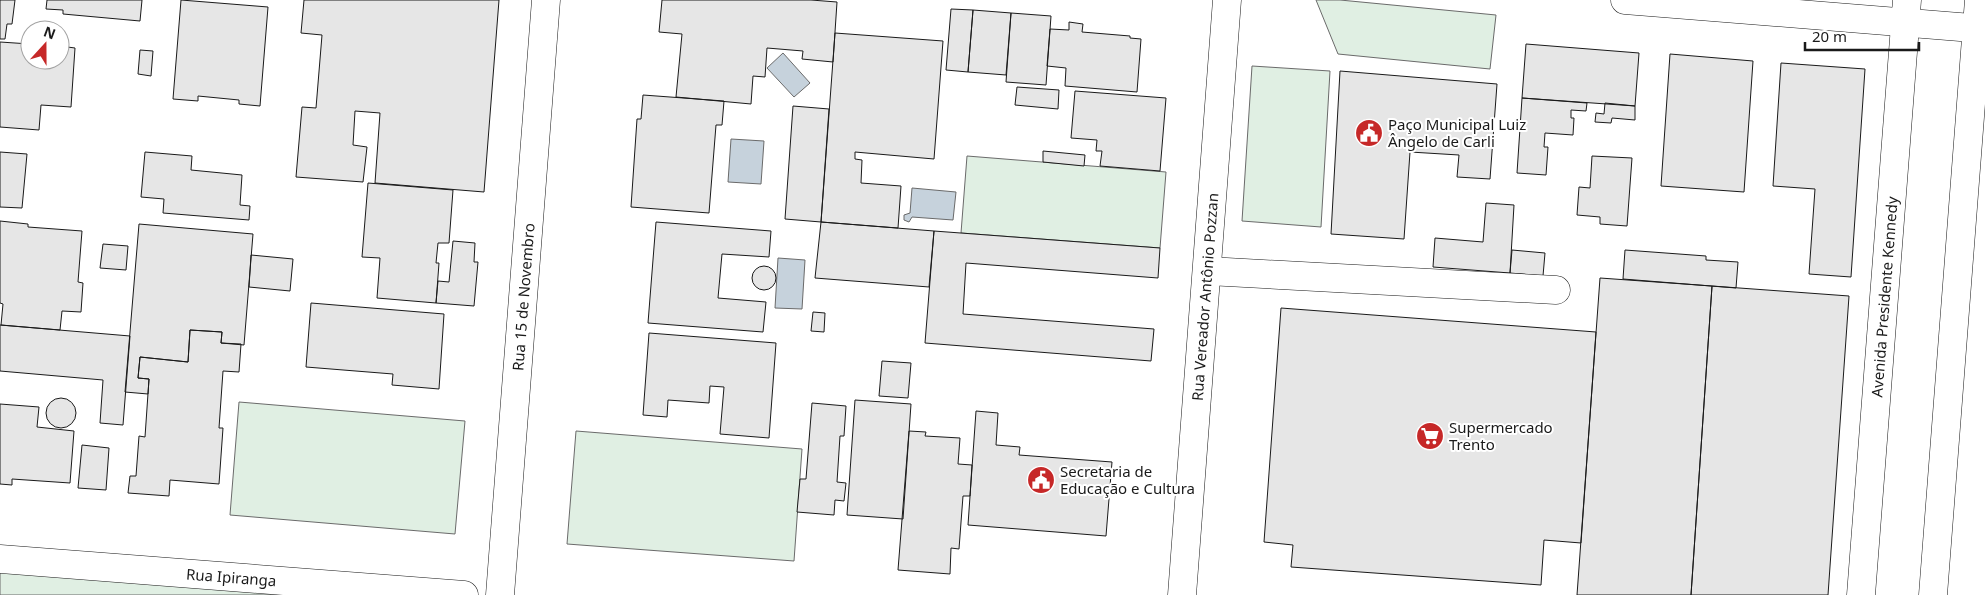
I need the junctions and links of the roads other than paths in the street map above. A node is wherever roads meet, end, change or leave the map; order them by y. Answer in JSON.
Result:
{"nodes":[{"id":1,"x":546,"y":0,"type":"edge"},
{"id":2,"x":1227,"y":0,"type":"edge"},
{"id":3,"x":1625,"y":0,"type":"edge"},
{"id":4,"x":1979,"y":0,"type":"edge"},
{"id":5,"x":1907,"y":11,"type":"edge"},
{"id":6,"x":1981,"y":28,"type":"edge"},
{"id":7,"x":1208,"y":271,"type":"junction"},
{"id":8,"x":1556,"y":290,"type":"dead end"},
{"id":9,"x":0,"y":559,"type":"edge"},
{"id":10,"x":464,"y":595,"type":"edge"},
{"id":11,"x":500,"y":595,"type":"edge"},
{"id":12,"x":1182,"y":595,"type":"edge"},
{"id":13,"x":1861,"y":595,"type":"edge"},
{"id":14,"x":1933,"y":595,"type":"edge"}],
"edges":[{"from":1,"to":11,"type":"street","name":"Rua 15 de Novembro"},
{"from":2,"to":7,"type":"street","name":"Rua Vereador Antônio Pozzan"},
{"from":3,"to":5,"type":"street"},
{"from":4,"to":6,"type":"street"},
{"from":5,"to":6,"type":"street"},
{"from":5,"to":13,"type":"street","name":"Avenida Presidente Kennedy"},
{"from":6,"to":14,"type":"street"},
{"from":7,"to":8,"type":"street"},
{"from":7,"to":12,"type":"street","name":"Rua Vereador Antônio Pozzan"},
{"from":9,"to":10,"type":"street","name":"Rua Ipiranga"}]}
